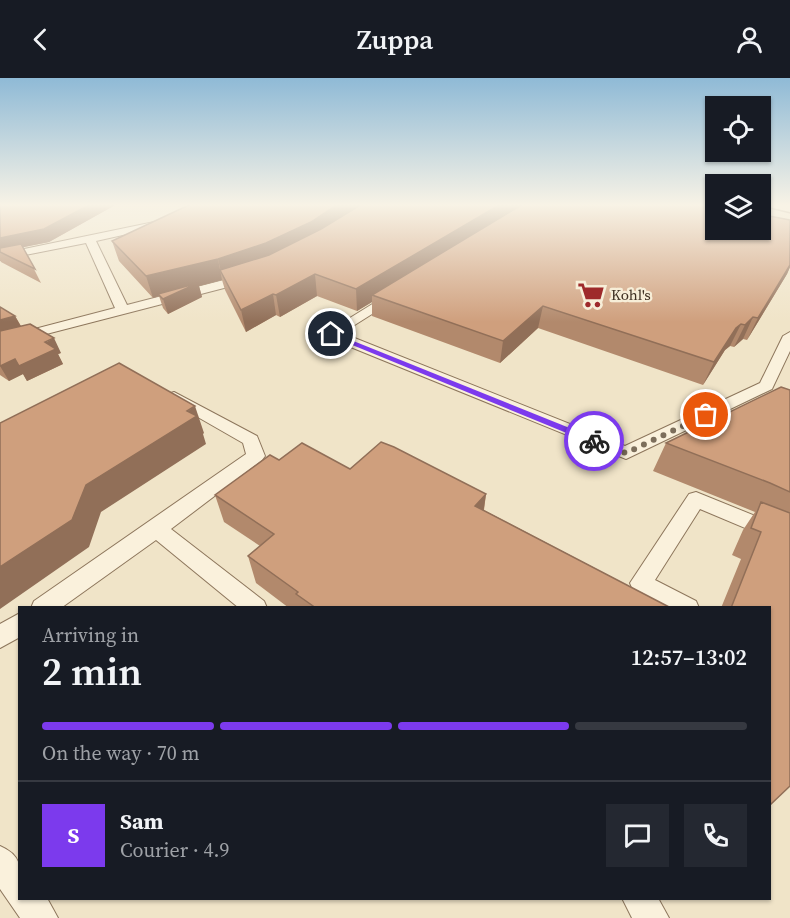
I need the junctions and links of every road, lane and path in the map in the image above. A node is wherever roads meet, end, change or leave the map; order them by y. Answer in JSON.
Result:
{"nodes":[{"id":1,"x":73,"y":243,"type":"edge"},
{"id":2,"x":91,"y":243,"type":"edge"},
{"id":3,"x":0,"y":257,"type":"edge"},
{"id":4,"x":258,"y":274,"type":"edge"},
{"id":5,"x":410,"y":284,"type":"edge"},
{"id":6,"x":123,"y":311,"type":"junction"},
{"id":7,"x":790,"y":336,"type":"edge"},
{"id":8,"x":0,"y":342,"type":"edge"},
{"id":9,"x":154,"y":386,"type":"edge"},
{"id":10,"x":156,"y":529,"type":"junction"},
{"id":11,"x":790,"y":539,"type":"edge"},
{"id":12,"x":45,"y":606,"type":"edge"},
{"id":13,"x":253,"y":606,"type":"edge"},
{"id":14,"x":684,"y":606,"type":"edge"},
{"id":15,"x":18,"y":624,"type":"edge"},
{"id":16,"x":0,"y":637,"type":"edge"},
{"id":17,"x":0,"y":862,"type":"edge"},
{"id":18,"x":18,"y":886,"type":"edge"},
{"id":19,"x":27,"y":900,"type":"edge"},
{"id":20,"x":639,"y":900,"type":"edge"},
{"id":21,"x":40,"y":918,"type":"edge"},
{"id":22,"x":652,"y":918,"type":"edge"}],
"edges":[{"from":1,"to":3,"type":"lane"},
{"from":2,"to":6,"type":"lane"},
{"from":4,"to":6,"type":"lane"},
{"from":5,"to":7,"type":"lane"},
{"from":6,"to":8,"type":"lane"},
{"from":9,"to":10,"type":"lane"},
{"from":10,"to":12,"type":"lane"},
{"from":10,"to":13,"type":"lane"},
{"from":11,"to":14,"type":"lane"},
{"from":15,"to":16,"type":"lane"},
{"from":17,"to":18,"type":"lane"},
{"from":19,"to":21,"type":"lane"},
{"from":20,"to":22,"type":"lane"}]}
